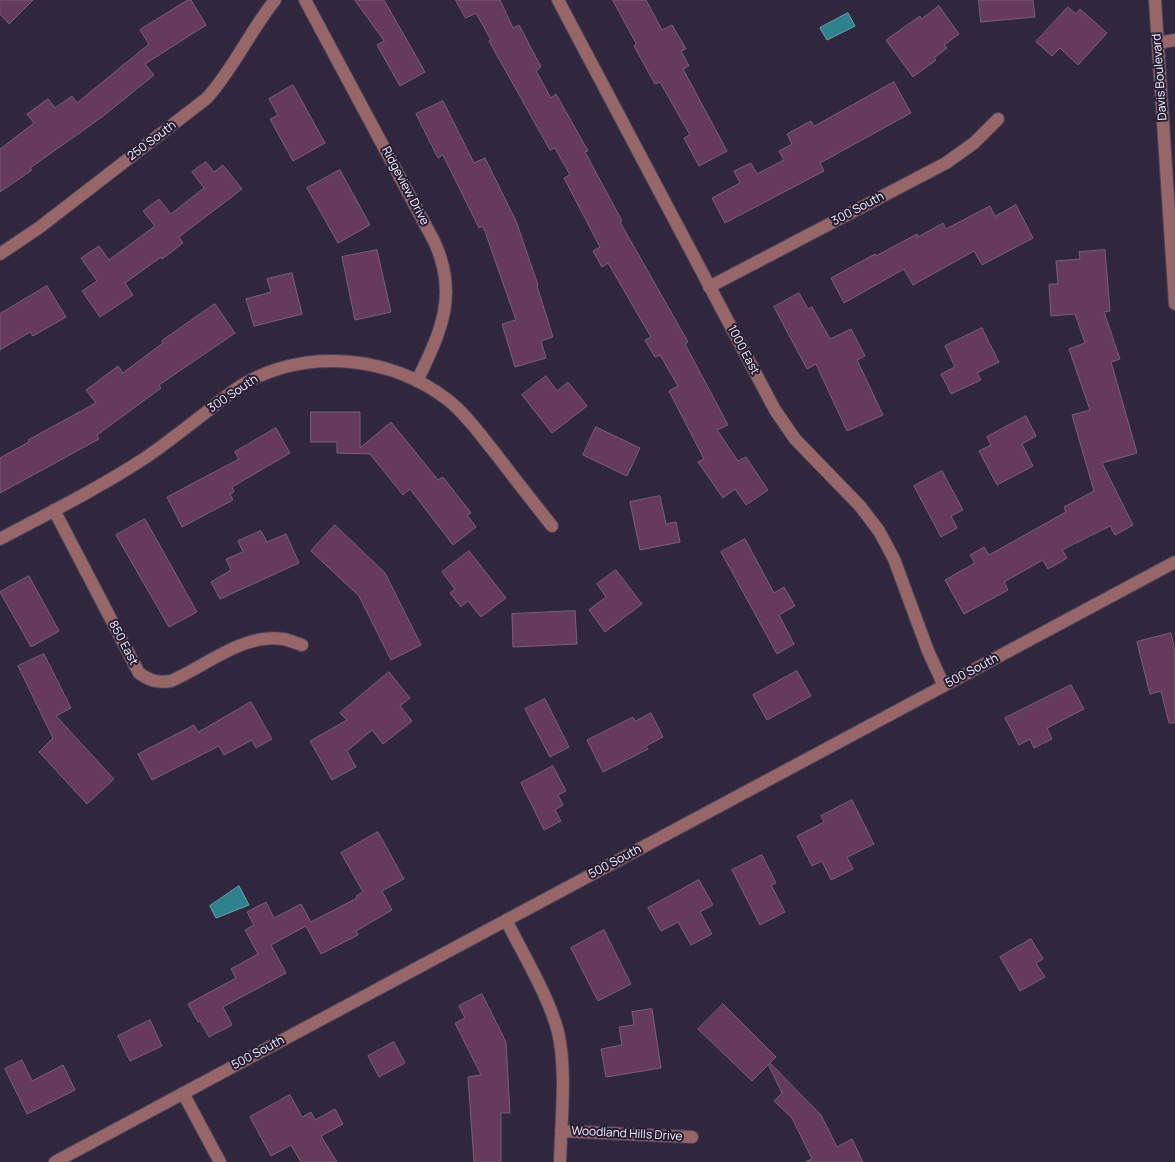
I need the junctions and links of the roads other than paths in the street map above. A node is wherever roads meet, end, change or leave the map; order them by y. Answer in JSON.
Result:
{"nodes":[{"id":1,"x":275,"y":0,"type":"edge"},
{"id":2,"x":305,"y":0,"type":"edge"},
{"id":3,"x":558,"y":0,"type":"edge"},
{"id":4,"x":1155,"y":0,"type":"edge"},
{"id":5,"x":1175,"y":40,"type":"edge"},
{"id":6,"x":1158,"y":43,"type":"junction"},
{"id":7,"x":998,"y":119,"type":"dead end"},
{"id":8,"x":0,"y":254,"type":"edge"},
{"id":9,"x":709,"y":288,"type":"junction"},
{"id":10,"x":1175,"y":304,"type":"edge"},
{"id":11,"x":417,"y":381,"type":"junction"},
{"id":12,"x":54,"y":510,"type":"junction"},
{"id":13,"x":552,"y":526,"type":"dead end"},
{"id":14,"x":0,"y":539,"type":"edge"},
{"id":15,"x":1175,"y":562,"type":"edge"},
{"id":16,"x":302,"y":645,"type":"dead end"},
{"id":17,"x":944,"y":686,"type":"junction"},
{"id":18,"x":506,"y":920,"type":"junction"},
{"id":19,"x":183,"y":1093,"type":"junction"},
{"id":20,"x":561,"y":1131,"type":"junction"},
{"id":21,"x":692,"y":1137,"type":"dead end"},
{"id":22,"x":55,"y":1162,"type":"edge"},
{"id":23,"x":220,"y":1162,"type":"edge"},
{"id":24,"x":560,"y":1162,"type":"edge"}],
"edges":[{"from":1,"to":8,"type":"street","name":"250 South"},
{"from":2,"to":11,"type":"street","name":"Ridgeview Drive"},
{"from":3,"to":9,"type":"street","name":"1000 East"},
{"from":4,"to":6,"type":"street","name":"Davis Boulevard"},
{"from":5,"to":6,"type":"street"},
{"from":6,"to":10,"type":"street","name":"Davis Boulevard"},
{"from":7,"to":9,"type":"street","name":"300 South"},
{"from":9,"to":17,"type":"street","name":"1000 East"},
{"from":11,"to":12,"type":"street","name":"300 South"},
{"from":11,"to":13,"type":"street","name":"300 South"},
{"from":12,"to":14,"type":"street","name":"300 South"},
{"from":12,"to":16,"type":"street","name":"850 East"},
{"from":15,"to":17,"type":"street","name":"500 South"},
{"from":17,"to":18,"type":"street","name":"500 South"},
{"from":18,"to":19,"type":"street","name":"500 South"},
{"from":18,"to":20,"type":"street","name":"Woodland Hills Drive"},
{"from":19,"to":22,"type":"street","name":"500 South"},
{"from":19,"to":23,"type":"street"},
{"from":20,"to":21,"type":"street","name":"Woodland Hills Drive"},
{"from":20,"to":24,"type":"street","name":"Woodland Hills Drive"}]}
